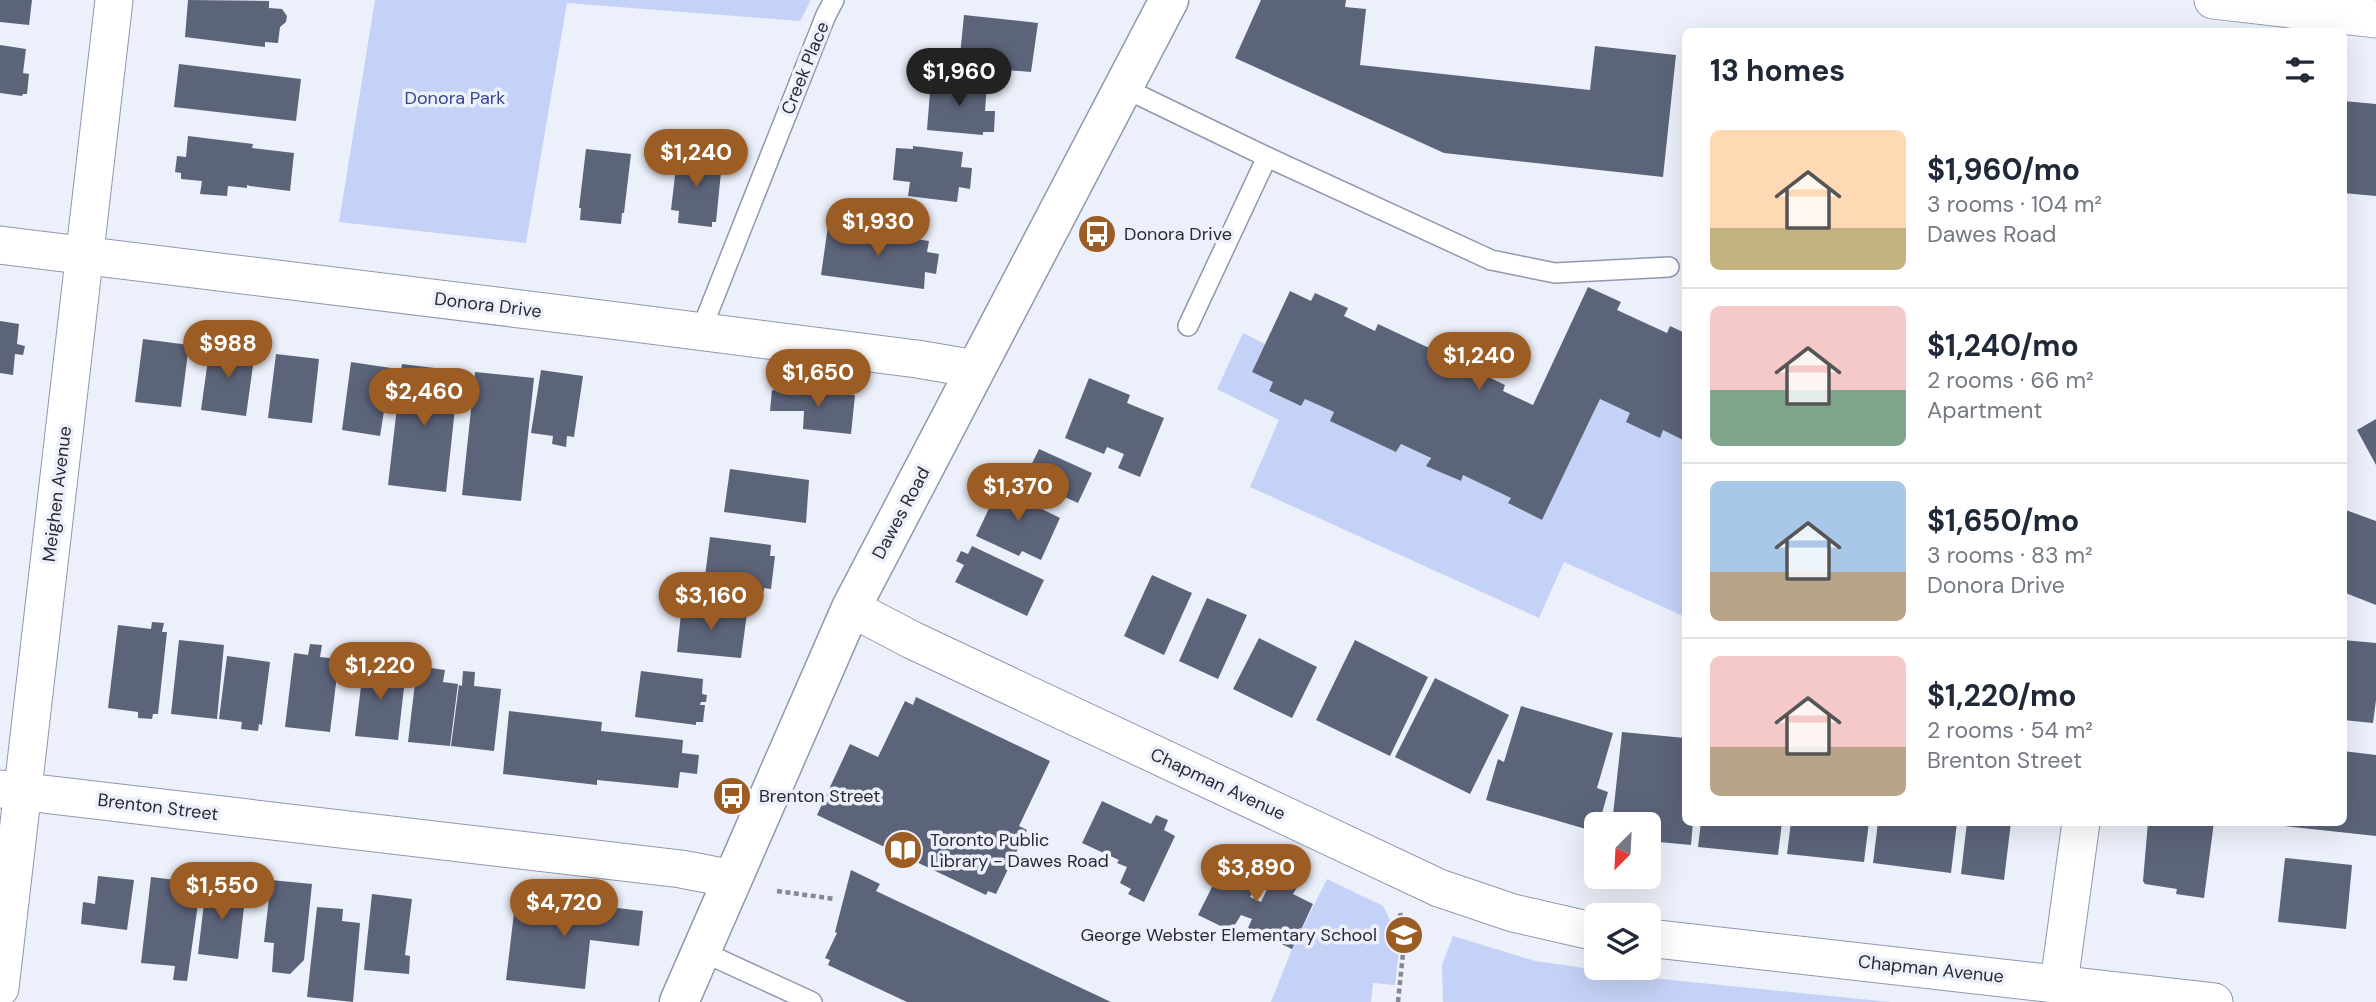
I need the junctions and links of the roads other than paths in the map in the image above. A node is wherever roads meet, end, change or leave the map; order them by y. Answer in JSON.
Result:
{"nodes":[{"id":1,"x":114,"y":0,"type":"edge"},
{"id":2,"x":834,"y":0,"type":"edge"},
{"id":3,"x":1169,"y":0,"type":"edge"},
{"id":4,"x":2213,"y":0,"type":"edge"},
{"id":5,"x":2257,"y":19,"type":"edge"},
{"id":6,"x":2376,"y":19,"type":"edge"},
{"id":7,"x":1122,"y":87,"type":"junction"},
{"id":8,"x":1268,"y":158,"type":"junction"},
{"id":9,"x":0,"y":245,"type":"edge"},
{"id":10,"x":84,"y":256,"type":"junction"},
{"id":11,"x":1669,"y":267,"type":"dead end"},
{"id":12,"x":1188,"y":326,"type":"dead end"},
{"id":13,"x":700,"y":332,"type":"junction"},
{"id":14,"x":976,"y":369,"type":"junction"},
{"id":15,"x":851,"y":608,"type":"junction"},
{"id":16,"x":12,"y":790,"type":"edge"},
{"id":17,"x":2080,"y":826,"type":"edge"},
{"id":18,"x":733,"y":879,"type":"junction"},
{"id":19,"x":1584,"y":929,"type":"edge"},
{"id":20,"x":1661,"y":939,"type":"edge"},
{"id":21,"x":701,"y":951,"type":"junction"},
{"id":22,"x":2059,"y":983,"type":"junction"},
{"id":23,"x":0,"y":988,"type":"edge"},
{"id":24,"x":679,"y":1002,"type":"edge"},
{"id":25,"x":812,"y":1002,"type":"edge"},
{"id":26,"x":2214,"y":1002,"type":"edge"}],
"edges":[{"from":1,"to":10,"type":"street","name":"Meighen Avenue"},
{"from":2,"to":13,"type":"lane","name":"Creek Place"},
{"from":3,"to":7,"type":"street","name":"Dawes Road"},
{"from":4,"to":5,"type":"street"},
{"from":5,"to":6,"type":"street"},
{"from":7,"to":8,"type":"lane"},
{"from":7,"to":14,"type":"street","name":"Dawes Road"},
{"from":8,"to":11,"type":"lane"},
{"from":8,"to":12,"type":"lane"},
{"from":9,"to":10,"type":"street","name":"Donora Drive"},
{"from":10,"to":13,"type":"street","name":"Donora Drive"},
{"from":10,"to":16,"type":"street","name":"Meighen Avenue"},
{"from":13,"to":14,"type":"street","name":"Donora Drive"},
{"from":14,"to":15,"type":"street","name":"Dawes Road"},
{"from":15,"to":18,"type":"street","name":"Dawes Road"},
{"from":15,"to":19,"type":"street","name":"Chapman Avenue"},
{"from":16,"to":18,"type":"street","name":"Brenton Street"},
{"from":16,"to":23,"type":"street","name":"Meighen Avenue"},
{"from":17,"to":22,"type":"street"},
{"from":18,"to":21,"type":"street","name":"Dawes Road"},
{"from":20,"to":22,"type":"street","name":"Chapman Avenue"},
{"from":21,"to":24,"type":"street","name":"Dawes Road"},
{"from":21,"to":25,"type":"lane"},
{"from":22,"to":26,"type":"street","name":"Chapman Avenue"}]}
